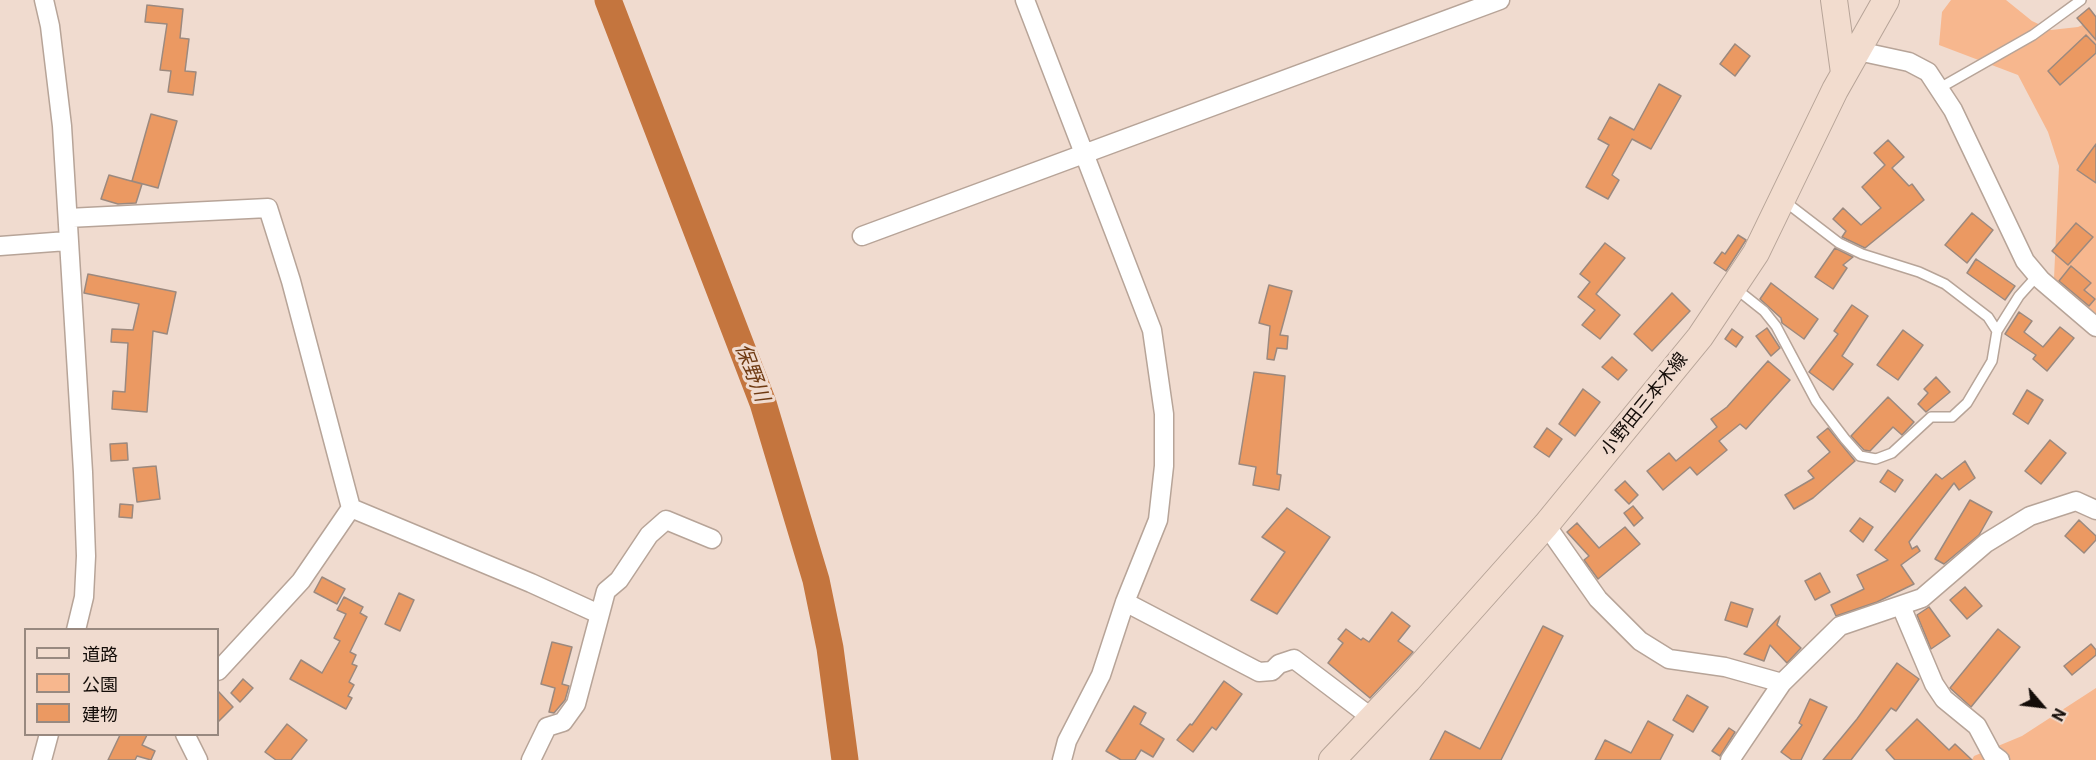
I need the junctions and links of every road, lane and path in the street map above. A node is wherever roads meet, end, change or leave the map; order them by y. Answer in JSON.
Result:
{"nodes":[{"id":1,"x":44,"y":0,"type":"edge"},
{"id":2,"x":1025,"y":0,"type":"edge"},
{"id":3,"x":1500,"y":0,"type":"edge"},
{"id":4,"x":1834,"y":0,"type":"edge"},
{"id":5,"x":1886,"y":0,"type":"edge"},
{"id":6,"x":2081,"y":0,"type":"edge"},
{"id":7,"x":1858,"y":51,"type":"junction"},
{"id":8,"x":1844,"y":74,"type":"junction"},
{"id":9,"x":1938,"y":89,"type":"junction"},
{"id":10,"x":1085,"y":153,"type":"junction"},
{"id":11,"x":1783,"y":200,"type":"junction"},
{"id":12,"x":68,"y":218,"type":"junction"},
{"id":13,"x":862,"y":236,"type":"dead end"},
{"id":14,"x":68,"y":241,"type":"junction"},
{"id":15,"x":0,"y":246,"type":"edge"},
{"id":16,"x":2037,"y":276,"type":"junction"},
{"id":17,"x":1735,"y":288,"type":"junction"},
{"id":18,"x":2096,"y":327,"type":"edge"},
{"id":19,"x":1997,"y":331,"type":"junction"},
{"id":20,"x":351,"y":508,"type":"junction"},
{"id":21,"x":2096,"y":510,"type":"edge"},
{"id":22,"x":1546,"y":525,"type":"junction"},
{"id":23,"x":712,"y":539,"type":"dead end"},
{"id":24,"x":1125,"y":602,"type":"junction"},
{"id":25,"x":1901,"y":606,"type":"junction"},
{"id":26,"x":598,"y":614,"type":"junction"},
{"id":27,"x":76,"y":628,"type":"edge"},
{"id":28,"x":219,"y":670,"type":"edge"},
{"id":29,"x":1782,"y":683,"type":"junction"},
{"id":30,"x":1372,"y":718,"type":"junction"},
{"id":31,"x":49,"y":736,"type":"edge"},
{"id":32,"x":186,"y":736,"type":"edge"},
{"id":33,"x":42,"y":760,"type":"edge"},
{"id":34,"x":198,"y":760,"type":"edge"},
{"id":35,"x":531,"y":760,"type":"edge"},
{"id":36,"x":1062,"y":760,"type":"edge"},
{"id":37,"x":1332,"y":760,"type":"edge"},
{"id":38,"x":1730,"y":760,"type":"edge"},
{"id":39,"x":2000,"y":760,"type":"edge"}],
"edges":[{"from":1,"to":12,"type":"street"},
{"from":2,"to":10,"type":"street"},
{"from":3,"to":10,"type":"street"},
{"from":4,"to":8,"type":"main road"},
{"from":5,"to":7,"type":"main road","name":"小野田三本木線"},
{"from":6,"to":9,"type":"lane"},
{"from":7,"to":8,"type":"main road","name":"小野田三本木線"},
{"from":7,"to":9,"type":"street"},
{"from":8,"to":11,"type":"main road","name":"小野田三本木線"},
{"from":9,"to":16,"type":"street"},
{"from":10,"to":13,"type":"street"},
{"from":10,"to":24,"type":"street"},
{"from":11,"to":17,"type":"main road","name":"小野田三本木線"},
{"from":11,"to":19,"type":"lane"},
{"from":12,"to":14,"type":"street"},
{"from":12,"to":20,"type":"street"},
{"from":14,"to":15,"type":"street"},
{"from":14,"to":27,"type":"street"},
{"from":16,"to":18,"type":"street"},
{"from":16,"to":19,"type":"lane"},
{"from":17,"to":19,"type":"lane"},
{"from":17,"to":22,"type":"main road","name":"小野田三本木線"},
{"from":20,"to":26,"type":"street"},
{"from":20,"to":28,"type":"street"},
{"from":21,"to":25,"type":"street"},
{"from":22,"to":29,"type":"street"},
{"from":22,"to":30,"type":"main road","name":"小野田三本木線"},
{"from":23,"to":26,"type":"street"},
{"from":24,"to":30,"type":"street"},
{"from":24,"to":36,"type":"street"},
{"from":25,"to":29,"type":"street"},
{"from":25,"to":39,"type":"street"},
{"from":26,"to":35,"type":"street"},
{"from":29,"to":38,"type":"street"},
{"from":30,"to":37,"type":"main road","name":"小野田三本木線"},
{"from":31,"to":33,"type":"street"},
{"from":32,"to":34,"type":"street"}]}
